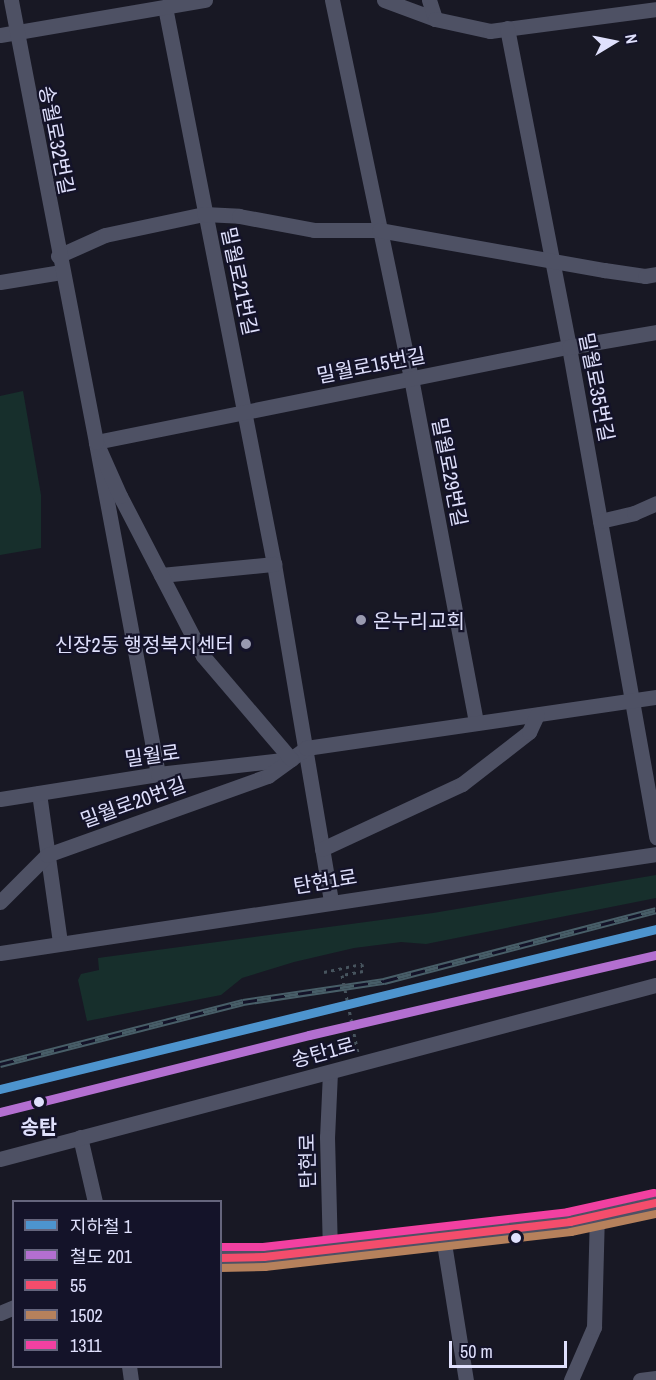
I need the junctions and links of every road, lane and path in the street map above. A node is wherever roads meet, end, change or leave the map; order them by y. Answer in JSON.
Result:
{"nodes":[{"id":1,"x":11,"y":0,"type":"edge"},
{"id":2,"x":205,"y":0,"type":"edge"},
{"id":3,"x":332,"y":0,"type":"edge"},
{"id":4,"x":384,"y":0,"type":"edge"},
{"id":5,"x":429,"y":0,"type":"edge"},
{"id":6,"x":165,"y":7,"type":"junction"},
{"id":7,"x":656,"y":9,"type":"edge"},
{"id":8,"x":435,"y":19,"type":"junction"},
{"id":9,"x":507,"y":28,"type":"junction"},
{"id":10,"x":8,"y":34,"type":"edge"},
{"id":11,"x":204,"y":214,"type":"junction"},
{"id":12,"x":379,"y":230,"type":"junction"},
{"id":13,"x":550,"y":260,"type":"junction"},
{"id":14,"x":60,"y":264,"type":"junction"},
{"id":15,"x":656,"y":274,"type":"edge"},
{"id":16,"x":0,"y":282,"type":"edge"},
{"id":17,"x":656,"y":332,"type":"edge"},
{"id":18,"x":569,"y":347,"type":"junction"},
{"id":19,"x":411,"y":378,"type":"junction"},
{"id":20,"x":246,"y":412,"type":"junction"},
{"id":21,"x":96,"y":442,"type":"junction"},
{"id":22,"x":656,"y":503,"type":"edge"},
{"id":23,"x":600,"y":521,"type":"junction"},
{"id":24,"x":274,"y":564,"type":"junction"},
{"id":25,"x":161,"y":575,"type":"junction"},
{"id":26,"x":656,"y":698,"type":"edge"},
{"id":27,"x":634,"y":701,"type":"junction"},
{"id":28,"x":537,"y":715,"type":"junction"},
{"id":29,"x":476,"y":723,"type":"junction"},
{"id":30,"x":306,"y":748,"type":"junction"},
{"id":31,"x":291,"y":759,"type":"junction"},
{"id":32,"x":158,"y":774,"type":"junction"},
{"id":33,"x":39,"y":793,"type":"junction"},
{"id":34,"x":653,"y":797,"type":"edge"},
{"id":35,"x":0,"y":799,"type":"edge"},
{"id":36,"x":656,"y":836,"type":"edge"},
{"id":37,"x":322,"y":849,"type":"junction"},
{"id":38,"x":656,"y":854,"type":"edge"},
{"id":39,"x":47,"y":855,"type":"junction"},
{"id":40,"x":0,"y":902,"type":"edge"},
{"id":41,"x":331,"y":902,"type":"junction"},
{"id":42,"x":60,"y":943,"type":"junction"},
{"id":43,"x":0,"y":953,"type":"edge"},
{"id":44,"x":324,"y":972,"type":"dead end"},
{"id":45,"x":656,"y":985,"type":"edge"},
{"id":46,"x":358,"y":1053,"type":"dead end"},
{"id":47,"x":330,"y":1072,"type":"junction"},
{"id":48,"x":80,"y":1137,"type":"junction"},
{"id":49,"x":0,"y":1158,"type":"edge"},
{"id":50,"x":95,"y":1200,"type":"edge"},
{"id":51,"x":656,"y":1203,"type":"edge"},
{"id":52,"x":597,"y":1216,"type":"junction"},
{"id":53,"x":443,"y":1237,"type":"junction"},
{"id":54,"x":330,"y":1250,"type":"junction"},
{"id":55,"x":222,"y":1258,"type":"edge"},
{"id":56,"x":656,"y":1378,"type":"edge"},
{"id":57,"x":466,"y":1380,"type":"edge"},
{"id":58,"x":571,"y":1380,"type":"edge"},
{"id":59,"x":640,"y":1380,"type":"edge"}],
"edges":[{"from":1,"to":10,"type":"street","name":"송월로32번길"},
{"from":2,"to":6,"type":"street"},
{"from":3,"to":12,"type":"street","name":"밀월로29번길"},
{"from":4,"to":8,"type":"street"},
{"from":5,"to":8,"type":"street"},
{"from":6,"to":10,"type":"street"},
{"from":6,"to":11,"type":"street","name":"밀월로21번길"},
{"from":7,"to":9,"type":"street"},
{"from":8,"to":9,"type":"street"},
{"from":9,"to":13,"type":"street","name":"밀월로35번길"},
{"from":10,"to":14,"type":"street","name":"송월로32번길"},
{"from":11,"to":12,"type":"street"},
{"from":11,"to":14,"type":"street"},
{"from":11,"to":20,"type":"street","name":"밀월로21번길"},
{"from":12,"to":13,"type":"street"},
{"from":12,"to":19,"type":"street","name":"밀월로29번길"},
{"from":13,"to":15,"type":"street"},
{"from":13,"to":18,"type":"street","name":"밀월로35번길"},
{"from":14,"to":16,"type":"street"},
{"from":14,"to":21,"type":"street","name":"송월로32번길"},
{"from":17,"to":18,"type":"street","name":"밀월로15번길"},
{"from":18,"to":19,"type":"street","name":"밀월로15번길"},
{"from":18,"to":23,"type":"street","name":"밀월로35번길"},
{"from":19,"to":20,"type":"street","name":"밀월로15번길"},
{"from":19,"to":29,"type":"street","name":"밀월로29번길"},
{"from":20,"to":21,"type":"street","name":"밀월로15번길"},
{"from":20,"to":24,"type":"street","name":"밀월로21번길"},
{"from":21,"to":25,"type":"street"},
{"from":21,"to":32,"type":"street"},
{"from":22,"to":23,"type":"street"},
{"from":23,"to":27,"type":"street","name":"밀월로35번길"},
{"from":24,"to":25,"type":"street"},
{"from":24,"to":30,"type":"street","name":"밀월로21번길"},
{"from":25,"to":31,"type":"street"},
{"from":26,"to":27,"type":"street","name":"밀월로"},
{"from":27,"to":28,"type":"street","name":"밀월로"},
{"from":27,"to":34,"type":"street","name":"밀월로35번길"},
{"from":28,"to":29,"type":"street","name":"밀월로"},
{"from":28,"to":37,"type":"street"},
{"from":29,"to":30,"type":"street","name":"밀월로"},
{"from":30,"to":31,"type":"street","name":"밀월로"},
{"from":30,"to":37,"type":"street"},
{"from":31,"to":32,"type":"street","name":"밀월로"},
{"from":31,"to":39,"type":"street","name":"밀월로20번길"},
{"from":32,"to":33,"type":"street","name":"밀월로"},
{"from":33,"to":35,"type":"street","name":"밀월로"},
{"from":33,"to":39,"type":"street"},
{"from":34,"to":36,"type":"street","name":"밀월로35번길"},
{"from":37,"to":41,"type":"street"},
{"from":38,"to":41,"type":"street","name":"탄현1로"},
{"from":39,"to":40,"type":"street","name":"밀월로20번길"},
{"from":39,"to":42,"type":"street"},
{"from":41,"to":42,"type":"street","name":"탄현1로"},
{"from":42,"to":43,"type":"street","name":"탄현1로"},
{"from":44,"to":46,"type":"path","bridge":true},
{"from":45,"to":47,"type":"street","name":"송탄1로"},
{"from":47,"to":48,"type":"street","name":"송탄1로"},
{"from":47,"to":54,"type":"street","name":"탄현로"},
{"from":48,"to":49,"type":"street","name":"송탄1로"},
{"from":48,"to":50,"type":"street"},
{"from":51,"to":52,"type":"street"},
{"from":52,"to":53,"type":"street"},
{"from":52,"to":58,"type":"street"},
{"from":53,"to":54,"type":"street"},
{"from":53,"to":57,"type":"street"},
{"from":54,"to":55,"type":"street"},
{"from":56,"to":59,"type":"street"}]}
